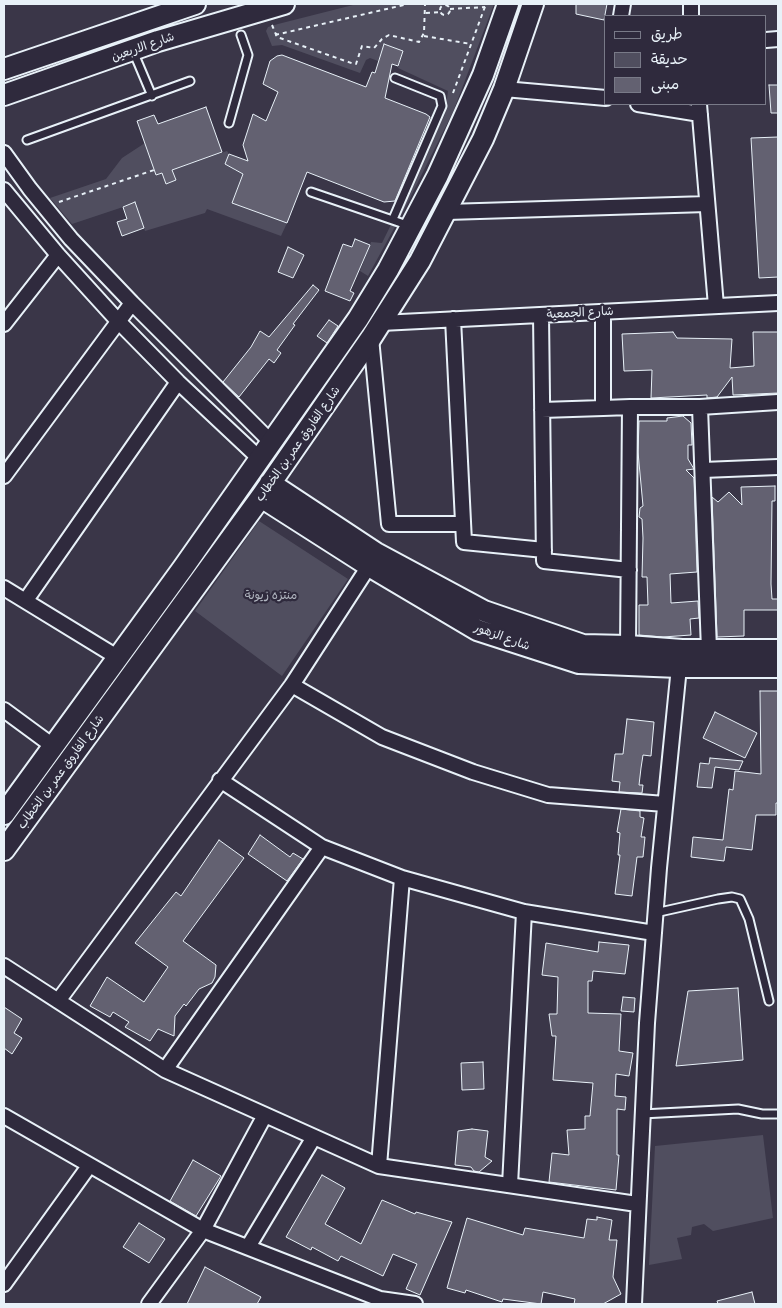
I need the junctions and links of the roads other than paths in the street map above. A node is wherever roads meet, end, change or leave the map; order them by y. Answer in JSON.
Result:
{"nodes":[{"id":1,"x":195,"y":4,"type":"edge"},
{"id":2,"x":508,"y":4,"type":"edge"},
{"id":3,"x":533,"y":4,"type":"edge"},
{"id":4,"x":276,"y":6,"type":"edge"},
{"id":5,"x":148,"y":18,"type":"junction"},
{"id":6,"x":237,"y":26,"type":"junction"},
{"id":7,"x":116,"y":30,"type":"junction"},
{"id":8,"x":158,"y":41,"type":"junction"},
{"id":9,"x":128,"y":52,"type":"junction"},
{"id":10,"x":4,"y":69,"type":"edge"},
{"id":11,"x":395,"y":78,"type":"dead end"},
{"id":12,"x":190,"y":82,"type":"dead end"},
{"id":13,"x":504,"y":89,"type":"junction"},
{"id":14,"x":4,"y":95,"type":"edge"},
{"id":15,"x":152,"y":96,"type":"junction"},
{"id":16,"x":604,"y":96,"type":"edge"},
{"id":17,"x":650,"y":105,"type":"edge"},
{"id":18,"x":700,"y":109,"type":"edge"},
{"id":19,"x":229,"y":123,"type":"dead end"},
{"id":20,"x":27,"y":140,"type":"dead end"},
{"id":21,"x":4,"y":152,"type":"edge"},
{"id":22,"x":311,"y":192,"type":"dead end"},
{"id":23,"x":6,"y":196,"type":"edge"},
{"id":24,"x":706,"y":204,"type":"junction"},
{"id":25,"x":447,"y":212,"type":"junction"},
{"id":26,"x":393,"y":219,"type":"junction"},
{"id":27,"x":411,"y":227,"type":"junction"},
{"id":28,"x":58,"y":255,"type":"junction"},
{"id":29,"x":778,"y":303,"type":"edge"},
{"id":30,"x":132,"y":304,"type":"junction"},
{"id":31,"x":716,"y":306,"type":"junction"},
{"id":32,"x":603,"y":312,"type":"junction"},
{"id":33,"x":541,"y":315,"type":"junction"},
{"id":34,"x":453,"y":320,"type":"junction"},
{"id":35,"x":118,"y":321,"type":"junction"},
{"id":36,"x":4,"y":324,"type":"edge"},
{"id":37,"x":376,"y":331,"type":"junction"},
{"id":38,"x":178,"y":382,"type":"junction"},
{"id":39,"x":778,"y":402,"type":"edge"},
{"id":40,"x":630,"y":407,"type":"junction"},
{"id":41,"x":700,"y":407,"type":"junction"},
{"id":42,"x":603,"y":408,"type":"junction"},
{"id":43,"x":542,"y":410,"type":"junction"},
{"id":44,"x":270,"y":441,"type":"junction"},
{"id":45,"x":258,"y":458,"type":"junction"},
{"id":46,"x":778,"y":466,"type":"edge"},
{"id":47,"x":703,"y":470,"type":"junction"},
{"id":48,"x":4,"y":476,"type":"edge"},
{"id":49,"x":266,"y":490,"type":"junction"},
{"id":50,"x":463,"y":524,"type":"junction"},
{"id":51,"x":544,"y":550,"type":"junction"},
{"id":52,"x":369,"y":566,"type":"junction"},
{"id":53,"x":630,"y":570,"type":"junction"},
{"id":54,"x":4,"y":588,"type":"edge"},
{"id":55,"x":26,"y":600,"type":"junction"},
{"id":56,"x":484,"y":611,"type":"junction"},
{"id":57,"x":477,"y":630,"type":"junction"},
{"id":58,"x":628,"y":646,"type":"junction"},
{"id":59,"x":709,"y":650,"type":"junction"},
{"id":60,"x":778,"y":650,"type":"edge"},
{"id":61,"x":117,"y":657,"type":"junction"},
{"id":62,"x":680,"y":667,"type":"junction"},
{"id":63,"x":778,"y":667,"type":"edge"},
{"id":64,"x":292,"y":685,"type":"junction"},
{"id":65,"x":4,"y":710,"type":"edge"},
{"id":66,"x":53,"y":746,"type":"junction"},
{"id":67,"x":220,"y":780,"type":"junction"},
{"id":68,"x":665,"y":804,"type":"junction"},
{"id":69,"x":4,"y":814,"type":"edge"},
{"id":70,"x":322,"y":847,"type":"junction"},
{"id":71,"x":4,"y":850,"type":"edge"},
{"id":72,"x":402,"y":878,"type":"junction"},
{"id":73,"x":524,"y":912,"type":"junction"},
{"id":74,"x":655,"y":913,"type":"junction"},
{"id":75,"x":654,"y":933,"type":"junction"},
{"id":76,"x":4,"y":966,"type":"edge"},
{"id":77,"x":58,"y":1001,"type":"junction"},
{"id":78,"x":769,"y":1001,"type":"dead end"},
{"id":79,"x":165,"y":1070,"type":"junction"},
{"id":80,"x":642,"y":1114,"type":"junction"},
{"id":81,"x":778,"y":1114,"type":"edge"},
{"id":82,"x":266,"y":1115,"type":"junction"},
{"id":83,"x":4,"y":1116,"type":"edge"},
{"id":84,"x":314,"y":1137,"type":"junction"},
{"id":85,"x":89,"y":1166,"type":"junction"},
{"id":86,"x":379,"y":1166,"type":"junction"},
{"id":87,"x":510,"y":1184,"type":"junction"},
{"id":88,"x":637,"y":1204,"type":"junction"},
{"id":89,"x":203,"y":1230,"type":"junction"},
{"id":90,"x":248,"y":1248,"type":"junction"},
{"id":91,"x":4,"y":1284,"type":"edge"},
{"id":92,"x":380,"y":1301,"type":"edge"},
{"id":93,"x":150,"y":1304,"type":"edge"},
{"id":94,"x":415,"y":1304,"type":"edge"},
{"id":95,"x":634,"y":1304,"type":"edge"}],
"edges":[{"from":1,"to":5,"type":"main road","name":"شارع الاربعين"},
{"from":2,"to":27,"type":"main road"},
{"from":3,"to":13,"type":"main road","name":"شارع الفاروق عمر بن الخطاب"},
{"from":4,"to":6,"type":"main road","name":"شارع الاربعين"},
{"from":5,"to":7,"type":"main road","name":"شارع الاربعين"},
{"from":5,"to":8,"type":"main road"},
{"from":6,"to":8,"type":"main road","name":"شارع الاربعين"},
{"from":6,"to":19,"type":"lane"},
{"from":7,"to":9,"type":"main road"},
{"from":7,"to":10,"type":"main road","name":"شارع الاربعين"},
{"from":8,"to":9,"type":"main road","name":"شارع الاربعين"},
{"from":9,"to":14,"type":"main road","name":"شارع الاربعين"},
{"from":9,"to":15,"type":"lane"},
{"from":11,"to":26,"type":"lane"},
{"from":12,"to":15,"type":"lane"},
{"from":13,"to":16,"type":"street"},
{"from":13,"to":25,"type":"main road","name":"شارع الفاروق عمر بن الخطاب"},
{"from":15,"to":20,"type":"lane"},
{"from":17,"to":18,"type":"street"},
{"from":18,"to":24,"type":"street"},
{"from":21,"to":30,"type":"street"},
{"from":22,"to":26,"type":"lane"},
{"from":23,"to":28,"type":"street"},
{"from":24,"to":25,"type":"street"},
{"from":24,"to":31,"type":"street"},
{"from":25,"to":37,"type":"main road","name":"شارع الفاروق عمر بن الخطاب"},
{"from":26,"to":27,"type":"lane"},
{"from":27,"to":44,"type":"main road"},
{"from":28,"to":35,"type":"street"},
{"from":28,"to":36,"type":"street"},
{"from":29,"to":31,"type":"street","name":"شارع الجمعية"},
{"from":30,"to":35,"type":"street"},
{"from":30,"to":44,"type":"street"},
{"from":31,"to":32,"type":"street","name":"شارع الجمعية"},
{"from":32,"to":33,"type":"street","name":"شارع الجمعية"},
{"from":32,"to":42,"type":"street"},
{"from":33,"to":34,"type":"street","name":"شارع الجمعية"},
{"from":33,"to":43,"type":"street"},
{"from":34,"to":37,"type":"street","name":"شارع الجمعية"},
{"from":34,"to":50,"type":"street"},
{"from":35,"to":38,"type":"street"},
{"from":35,"to":48,"type":"street"},
{"from":37,"to":49,"type":"main road","name":"شارع الفاروق عمر بن الخطاب"},
{"from":37,"to":50,"type":"street"},
{"from":38,"to":45,"type":"street"},
{"from":38,"to":55,"type":"street"},
{"from":39,"to":41,"type":"street"},
{"from":40,"to":41,"type":"street"},
{"from":40,"to":42,"type":"street"},
{"from":40,"to":53,"type":"street"},
{"from":41,"to":47,"type":"street"},
{"from":42,"to":43,"type":"street"},
{"from":43,"to":51,"type":"street"},
{"from":44,"to":45,"type":"main road"},
{"from":45,"to":61,"type":"main road"},
{"from":46,"to":47,"type":"street"},
{"from":47,"to":59,"type":"street"},
{"from":49,"to":52,"type":"main road","name":"شارع الزهور"},
{"from":49,"to":56,"type":"main road","name":"شارع الزهور"},
{"from":49,"to":71,"type":"main road","name":"شارع الفاروق عمر بن الخطاب"},
{"from":50,"to":51,"type":"street"},
{"from":51,"to":53,"type":"street"},
{"from":52,"to":57,"type":"main road","name":"شارع الزهور"},
{"from":52,"to":64,"type":"street"},
{"from":53,"to":58,"type":"street"},
{"from":54,"to":55,"type":"street"},
{"from":55,"to":61,"type":"street"},
{"from":56,"to":57,"type":"main road"},
{"from":56,"to":58,"type":"main road","name":"شارع الزهور"},
{"from":57,"to":62,"type":"main road","name":"شارع الزهور"},
{"from":58,"to":59,"type":"main road","name":"شارع الزهور"},
{"from":59,"to":60,"type":"main road","name":"شارع الزهور"},
{"from":61,"to":66,"type":"main road"},
{"from":62,"to":63,"type":"main road","name":"شارع الزهور"},
{"from":62,"to":68,"type":"street"},
{"from":64,"to":67,"type":"street"},
{"from":64,"to":68,"type":"street"},
{"from":65,"to":66,"type":"street"},
{"from":66,"to":69,"type":"main road"},
{"from":67,"to":70,"type":"street"},
{"from":67,"to":77,"type":"street"},
{"from":68,"to":74,"type":"street"},
{"from":70,"to":72,"type":"street"},
{"from":70,"to":79,"type":"street"},
{"from":72,"to":73,"type":"street"},
{"from":72,"to":86,"type":"street"},
{"from":73,"to":75,"type":"street"},
{"from":73,"to":87,"type":"street"},
{"from":74,"to":75,"type":"street"},
{"from":74,"to":78,"type":"lane"},
{"from":75,"to":80,"type":"street"},
{"from":76,"to":77,"type":"street"},
{"from":77,"to":79,"type":"street"},
{"from":79,"to":82,"type":"street"},
{"from":80,"to":81,"type":"lane"},
{"from":80,"to":88,"type":"street"},
{"from":82,"to":84,"type":"street"},
{"from":82,"to":89,"type":"street"},
{"from":83,"to":85,"type":"street"},
{"from":84,"to":86,"type":"street"},
{"from":84,"to":90,"type":"street"},
{"from":85,"to":89,"type":"street"},
{"from":85,"to":91,"type":"street"},
{"from":86,"to":87,"type":"street"},
{"from":87,"to":88,"type":"street"},
{"from":88,"to":95,"type":"street"},
{"from":89,"to":90,"type":"street"},
{"from":89,"to":93,"type":"street"},
{"from":90,"to":92,"type":"street"},
{"from":92,"to":94,"type":"street"}]}
